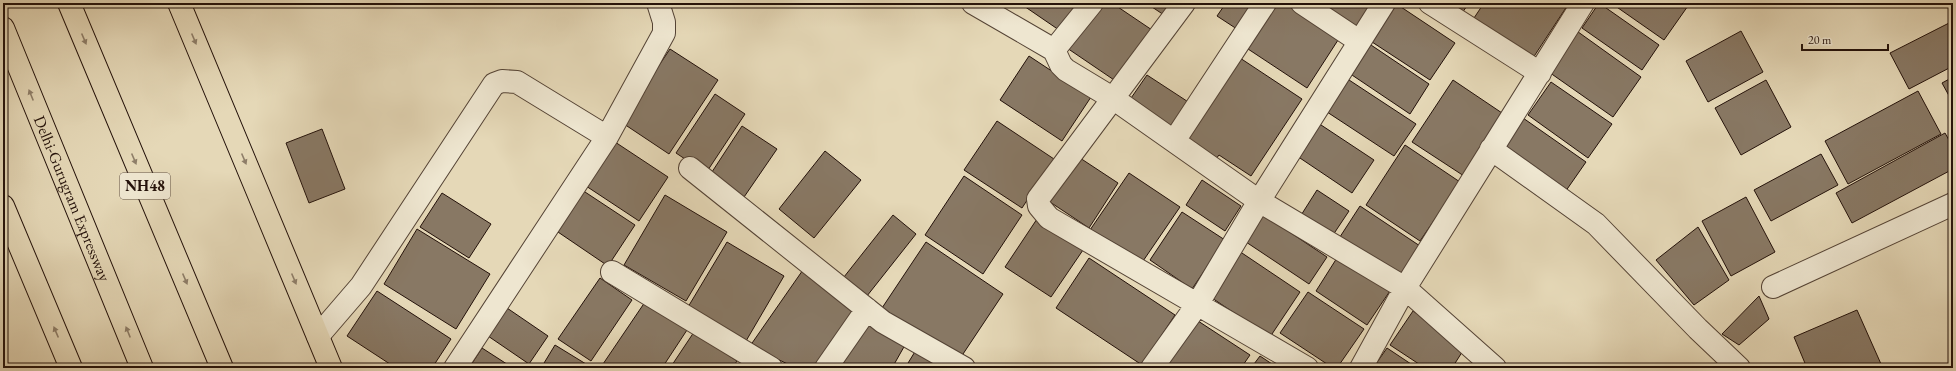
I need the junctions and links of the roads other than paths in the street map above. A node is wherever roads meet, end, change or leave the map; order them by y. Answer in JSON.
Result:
{"nodes":[{"id":1,"x":69,"y":3,"type":"edge"},
{"id":2,"x":179,"y":3,"type":"edge"},
{"id":3,"x":658,"y":3,"type":"edge"},
{"id":4,"x":973,"y":3,"type":"edge"},
{"id":5,"x":1092,"y":3,"type":"edge"},
{"id":6,"x":1184,"y":3,"type":"edge"},
{"id":7,"x":1265,"y":3,"type":"edge"},
{"id":8,"x":1302,"y":3,"type":"edge"},
{"id":9,"x":1384,"y":3,"type":"edge"},
{"id":10,"x":1430,"y":3,"type":"edge"},
{"id":11,"x":1583,"y":3,"type":"edge"},
{"id":12,"x":3,"y":28,"type":"edge"},
{"id":13,"x":1359,"y":41,"type":"junction"},
{"id":14,"x":1054,"y":50,"type":"junction"},
{"id":15,"x":1540,"y":73,"type":"junction"},
{"id":16,"x":1114,"y":98,"type":"junction"},
{"id":17,"x":607,"y":137,"type":"junction"},
{"id":18,"x":1174,"y":142,"type":"junction"},
{"id":19,"x":1491,"y":149,"type":"junction"},
{"id":20,"x":690,"y":168,"type":"dead end"},
{"id":21,"x":1259,"y":200,"type":"junction"},
{"id":22,"x":1953,"y":204,"type":"edge"},
{"id":23,"x":3,"y":206,"type":"edge"},
{"id":24,"x":612,"y":272,"type":"dead end"},
{"id":25,"x":1772,"y":287,"type":"dead end"},
{"id":26,"x":1404,"y":288,"type":"junction"},
{"id":27,"x":1197,"y":305,"type":"junction"},
{"id":28,"x":867,"y":309,"type":"junction"},
{"id":29,"x":318,"y":336,"type":"junction"},
{"id":30,"x":71,"y":368,"type":"edge"},
{"id":31,"x":142,"y":368,"type":"edge"},
{"id":32,"x":222,"y":368,"type":"edge"},
{"id":33,"x":331,"y":368,"type":"edge"},
{"id":34,"x":456,"y":368,"type":"edge"},
{"id":35,"x":771,"y":368,"type":"edge"},
{"id":36,"x":826,"y":368,"type":"edge"},
{"id":37,"x":964,"y":368,"type":"edge"},
{"id":38,"x":1152,"y":368,"type":"edge"},
{"id":39,"x":1307,"y":368,"type":"edge"},
{"id":40,"x":1361,"y":368,"type":"edge"},
{"id":41,"x":1495,"y":368,"type":"edge"},
{"id":42,"x":1739,"y":368,"type":"edge"}],
"edges":[{"from":1,"to":32,"type":"main road","number":"NH48","one_way":true},
{"from":2,"to":29,"type":"main road","one_way":true},
{"from":3,"to":17,"type":"street"},
{"from":4,"to":14,"type":"street"},
{"from":5,"to":14,"type":"street"},
{"from":6,"to":16,"type":"street"},
{"from":7,"to":18,"type":"street"},
{"from":8,"to":13,"type":"street"},
{"from":9,"to":13,"type":"street"},
{"from":10,"to":15,"type":"street"},
{"from":11,"to":15,"type":"street"},
{"from":31,"to":12,"type":"main road","name":"Delhi-Gurugram Expressway","one_way":true},
{"from":13,"to":21,"type":"street"},
{"from":14,"to":16,"type":"street"},
{"from":15,"to":19,"type":"street"},
{"from":16,"to":18,"type":"street"},
{"from":16,"to":27,"type":"street"},
{"from":17,"to":29,"type":"street"},
{"from":17,"to":34,"type":"street"},
{"from":18,"to":21,"type":"street"},
{"from":19,"to":26,"type":"street"},
{"from":19,"to":42,"type":"street"},
{"from":20,"to":28,"type":"street"},
{"from":21,"to":26,"type":"street"},
{"from":21,"to":27,"type":"street"},
{"from":22,"to":25,"type":"street"},
{"from":30,"to":23,"type":"main road","one_way":true},
{"from":24,"to":35,"type":"street"},
{"from":26,"to":40,"type":"street"},
{"from":26,"to":41,"type":"street"},
{"from":27,"to":38,"type":"street"},
{"from":27,"to":39,"type":"street"},
{"from":28,"to":36,"type":"street"},
{"from":28,"to":37,"type":"street"},
{"from":29,"to":33,"type":"main road"}]}
